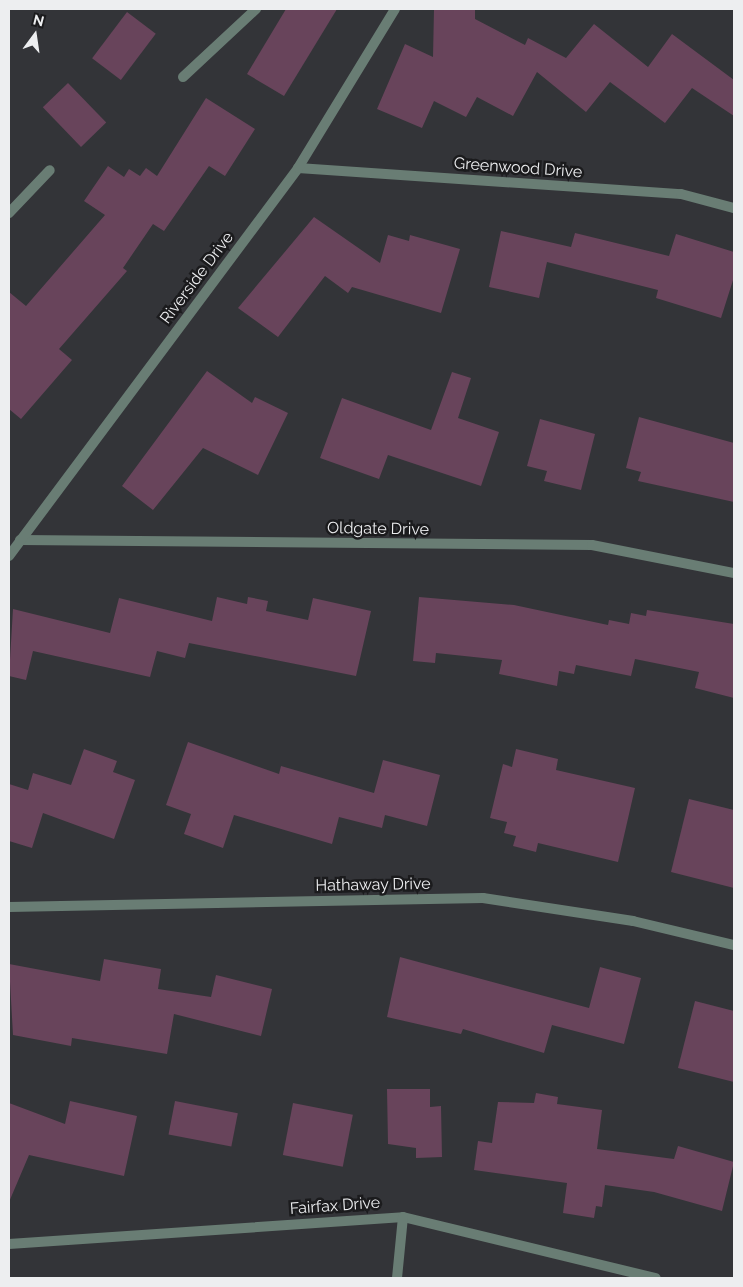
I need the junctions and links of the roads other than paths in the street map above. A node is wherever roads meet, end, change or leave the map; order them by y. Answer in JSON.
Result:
{"nodes":[{"id":1,"x":256,"y":9,"type":"edge"},
{"id":2,"x":395,"y":9,"type":"edge"},
{"id":3,"x":183,"y":77,"type":"dead end"},
{"id":4,"x":298,"y":168,"type":"junction"},
{"id":5,"x":50,"y":170,"type":"dead end"},
{"id":6,"x":734,"y":208,"type":"edge"},
{"id":7,"x":9,"y":213,"type":"edge"},
{"id":8,"x":20,"y":540,"type":"junction"},
{"id":9,"x":9,"y":556,"type":"edge"},
{"id":10,"x":734,"y":573,"type":"edge"},
{"id":11,"x":9,"y":907,"type":"edge"},
{"id":12,"x":734,"y":945,"type":"edge"},
{"id":13,"x":403,"y":1217,"type":"junction"},
{"id":14,"x":9,"y":1244,"type":"edge"},
{"id":15,"x":397,"y":1278,"type":"edge"},
{"id":16,"x":656,"y":1278,"type":"edge"}],
"edges":[{"from":1,"to":3,"type":"street"},
{"from":2,"to":4,"type":"street","name":"Riverside Drive"},
{"from":4,"to":6,"type":"street","name":"Greenwood Drive"},
{"from":4,"to":8,"type":"street","name":"Riverside Drive"},
{"from":5,"to":7,"type":"street"},
{"from":8,"to":9,"type":"street","name":"Riverside Drive"},
{"from":8,"to":10,"type":"street","name":"Oldgate Drive"},
{"from":11,"to":12,"type":"street","name":"Hathaway Drive"},
{"from":13,"to":14,"type":"street","name":"Fairfax Drive"},
{"from":13,"to":15,"type":"street"},
{"from":13,"to":16,"type":"street","name":"Fairfax Drive"}]}
